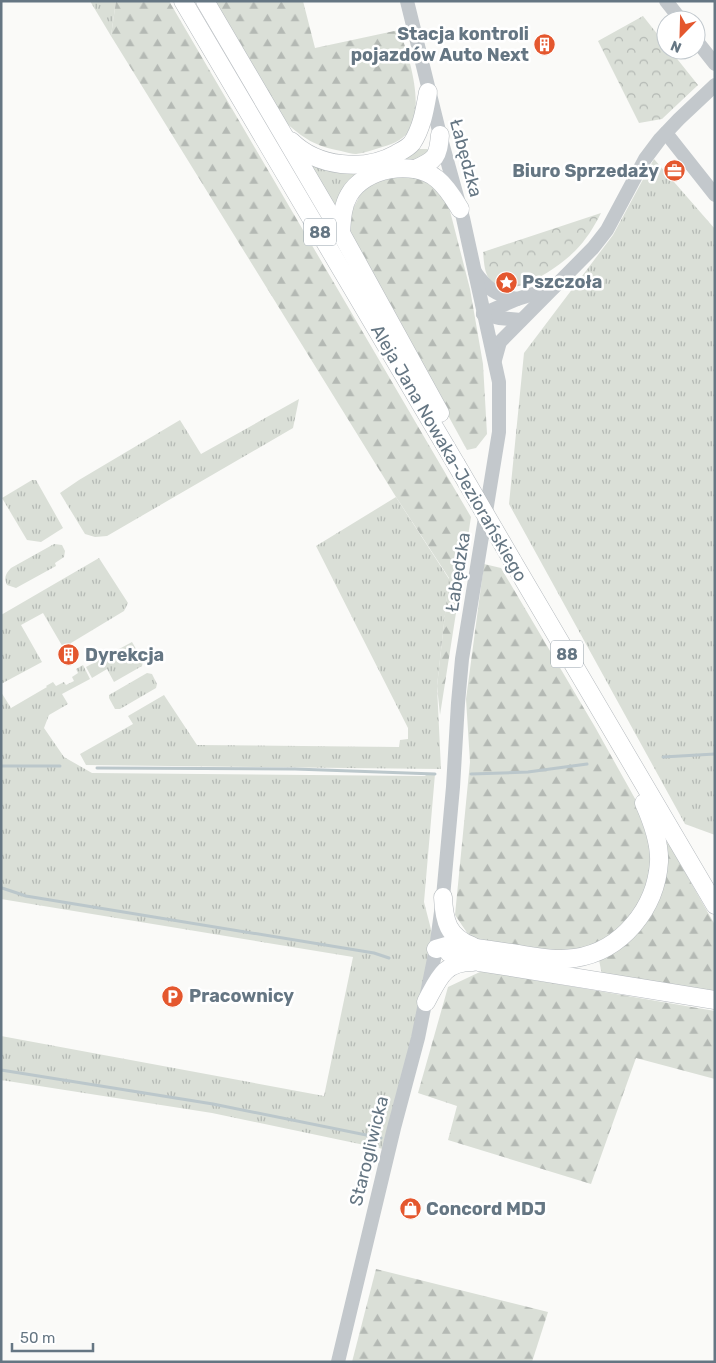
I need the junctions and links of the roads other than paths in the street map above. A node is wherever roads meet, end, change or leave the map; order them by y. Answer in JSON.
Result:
{"nodes":[{"id":1,"x":183,"y":1,"type":"edge"},
{"id":2,"x":205,"y":1,"type":"edge"},
{"id":3,"x":408,"y":1,"type":"edge"},
{"id":4,"x":706,"y":53,"type":"edge"},
{"id":5,"x":715,"y":64,"type":"edge"},
{"id":6,"x":715,"y":85,"type":"edge"},
{"id":7,"x":428,"y":92,"type":"junction"},
{"id":8,"x":666,"y":133,"type":"junction"},
{"id":9,"x":283,"y":134,"type":"junction"},
{"id":10,"x":410,"y":145,"type":"junction"},
{"id":11,"x":441,"y":148,"type":"junction"},
{"id":12,"x":415,"y":169,"type":"junction"},
{"id":13,"x":715,"y":195,"type":"edge"},
{"id":14,"x":460,"y":209,"type":"junction"},
{"id":15,"x":341,"y":233,"type":"junction"},
{"id":16,"x":473,"y":269,"type":"junction"},
{"id":17,"x":555,"y":287,"type":"junction"},
{"id":18,"x":517,"y":299,"type":"junction"},
{"id":19,"x":483,"y":314,"type":"junction"},
{"id":20,"x":520,"y":320,"type":"junction"},
{"id":21,"x":494,"y":361,"type":"junction"},
{"id":22,"x":456,"y":464,"type":"junction"},
{"id":23,"x":623,"y":749,"type":"junction"},
{"id":24,"x":443,"y":897,"type":"junction"},
{"id":25,"x":715,"y":905,"type":"edge"},
{"id":26,"x":436,"y":949,"type":"junction"},
{"id":27,"x":479,"y":955,"type":"junction"},
{"id":28,"x":715,"y":1000,"type":"edge"},
{"id":29,"x":426,"y":1002,"type":"junction"},
{"id":30,"x":338,"y":1362,"type":"edge"}],
"edges":[{"from":1,"to":22,"type":"main road","name":"Aleja Jana Nowaka-Jeziorańskiego","number":"88"},
{"from":2,"to":9,"type":"main road"},
{"from":3,"to":7,"type":"street","name":"Łabędzka"},
{"from":4,"to":5,"type":"street"},
{"from":6,"to":8,"type":"street"},
{"from":7,"to":10,"type":"main road"},
{"from":7,"to":11,"type":"street","name":"Łabędzka"},
{"from":8,"to":13,"type":"street"},
{"from":8,"to":17,"type":"street"},
{"from":9,"to":10,"type":"main road"},
{"from":9,"to":15,"type":"main road"},
{"from":10,"to":11,"type":"main road"},
{"from":11,"to":12,"type":"main road"},
{"from":11,"to":14,"type":"street","name":"Łabędzka"},
{"from":12,"to":14,"type":"main road"},
{"from":12,"to":15,"type":"main road"},
{"from":14,"to":16,"type":"street","name":"Łabędzka"},
{"from":15,"to":22,"type":"main road"},
{"from":16,"to":18,"type":"street"},
{"from":16,"to":19,"type":"street","name":"Łabędzka"},
{"from":17,"to":18,"type":"street"},
{"from":17,"to":20,"type":"street"},
{"from":18,"to":19,"type":"street"},
{"from":19,"to":20,"type":"street"},
{"from":19,"to":21,"type":"street","name":"Łabędzka"},
{"from":20,"to":21,"type":"street"},
{"from":21,"to":24,"type":"street","name":"Łabędzka"},
{"from":22,"to":23,"type":"main road","name":"Aleja Jana Nowaka-Jeziorańskiego","number":"88","bridge":true},
{"from":23,"to":25,"type":"main road","name":"Aleja Jana Nowaka-Jeziorańskiego","number":"88"},
{"from":23,"to":27,"type":"main road"},
{"from":24,"to":26,"type":"street","name":"Łabędzka"},
{"from":24,"to":27,"type":"main road"},
{"from":26,"to":27,"type":"main road"},
{"from":26,"to":29,"type":"street","name":"Starogliwicka"},
{"from":27,"to":28,"type":"main road"},
{"from":27,"to":29,"type":"main road"},
{"from":29,"to":30,"type":"street","name":"Starogliwicka"}]}
